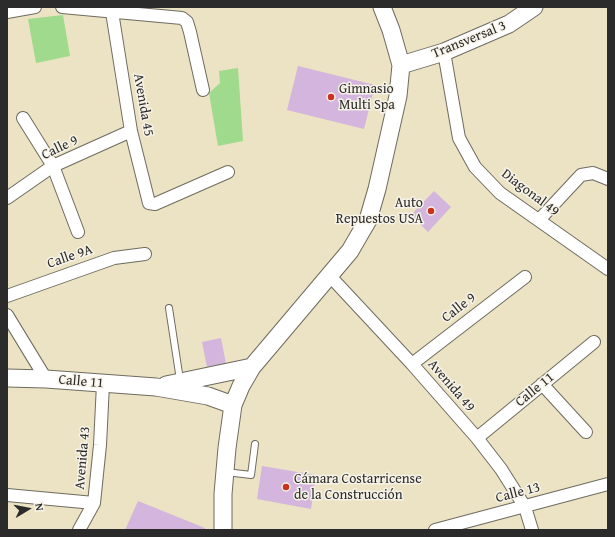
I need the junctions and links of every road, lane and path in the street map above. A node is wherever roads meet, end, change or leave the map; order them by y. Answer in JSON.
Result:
{"nodes":[{"id":1,"x":35,"y":7,"type":"edge"},
{"id":2,"x":62,"y":7,"type":"edge"},
{"id":3,"x":382,"y":7,"type":"edge"},
{"id":4,"x":534,"y":7,"type":"edge"},
{"id":5,"x":7,"y":12,"type":"edge"},
{"id":6,"x":112,"y":12,"type":"junction"},
{"id":7,"x":444,"y":52,"type":"junction"},
{"id":8,"x":401,"y":65,"type":"junction"},
{"id":9,"x":203,"y":90,"type":"dead end"},
{"id":10,"x":22,"y":118,"type":"dead end"},
{"id":11,"x":131,"y":131,"type":"junction"},
{"id":12,"x":53,"y":166,"type":"junction"},
{"id":13,"x":228,"y":172,"type":"dead end"},
{"id":14,"x":608,"y":179,"type":"edge"},
{"id":15,"x":7,"y":198,"type":"edge"},
{"id":16,"x":540,"y":219,"type":"junction"},
{"id":17,"x":78,"y":232,"type":"dead end"},
{"id":18,"x":145,"y":254,"type":"dead end"},
{"id":19,"x":608,"y":269,"type":"edge"},
{"id":20,"x":329,"y":275,"type":"junction"},
{"id":21,"x":525,"y":277,"type":"dead end"},
{"id":22,"x":7,"y":296,"type":"edge"},
{"id":23,"x":169,"y":308,"type":"dead end"},
{"id":24,"x":7,"y":315,"type":"edge"},
{"id":25,"x":594,"y":342,"type":"dead end"},
{"id":26,"x":412,"y":364,"type":"junction"},
{"id":27,"x":252,"y":367,"type":"junction"},
{"id":28,"x":7,"y":378,"type":"edge"},
{"id":29,"x":46,"y":379,"type":"junction"},
{"id":30,"x":180,"y":382,"type":"junction"},
{"id":31,"x":103,"y":384,"type":"junction"},
{"id":32,"x":542,"y":384,"type":"junction"},
{"id":33,"x":156,"y":387,"type":"junction"},
{"id":34,"x":233,"y":405,"type":"junction"},
{"id":35,"x":586,"y":432,"type":"dead end"},
{"id":36,"x":476,"y":438,"type":"junction"},
{"id":37,"x":255,"y":444,"type":"dead end"},
{"id":38,"x":225,"y":472,"type":"junction"},
{"id":39,"x":608,"y":484,"type":"edge"},
{"id":40,"x":7,"y":495,"type":"edge"},
{"id":41,"x":94,"y":503,"type":"junction"},
{"id":42,"x":525,"y":507,"type":"junction"},
{"id":43,"x":80,"y":530,"type":"edge"},
{"id":44,"x":223,"y":530,"type":"edge"},
{"id":45,"x":435,"y":530,"type":"edge"},
{"id":46,"x":532,"y":530,"type":"edge"}],
"edges":[{"from":1,"to":5,"type":"street"},
{"from":2,"to":6,"type":"street"},
{"from":3,"to":8,"type":"main road"},
{"from":4,"to":7,"type":"main road","name":"Transversal 3"},
{"from":6,"to":9,"type":"street"},
{"from":6,"to":11,"type":"street","name":"Avenida 45"},
{"from":7,"to":8,"type":"main road","name":"Transversal 3"},
{"from":7,"to":16,"type":"street","name":"Diagonal 49"},
{"from":8,"to":20,"type":"main road"},
{"from":10,"to":12,"type":"street"},
{"from":11,"to":12,"type":"street","name":"Calle 9"},
{"from":11,"to":13,"type":"street","name":"Avenida 45"},
{"from":12,"to":15,"type":"street","name":"Calle 9"},
{"from":12,"to":17,"type":"street"},
{"from":14,"to":16,"type":"street"},
{"from":16,"to":19,"type":"street","name":"Diagonal 49"},
{"from":18,"to":22,"type":"street","name":"Calle 9A"},
{"from":20,"to":26,"type":"street","name":"Avenida 49"},
{"from":20,"to":27,"type":"main road"},
{"from":21,"to":26,"type":"street","name":"Calle 9"},
{"from":23,"to":30,"type":"lane"},
{"from":24,"to":29,"type":"street"},
{"from":25,"to":32,"type":"street","name":"Calle 11"},
{"from":26,"to":36,"type":"street","name":"Avenida 49"},
{"from":27,"to":30,"type":"main road","name":"Calle 11"},
{"from":27,"to":34,"type":"main road"},
{"from":28,"to":29,"type":"main road","name":"Calle 11"},
{"from":29,"to":31,"type":"main road","name":"Calle 11"},
{"from":30,"to":33,"type":"main road","name":"Calle 11"},
{"from":31,"to":33,"type":"main road","name":"Calle 11"},
{"from":31,"to":41,"type":"street","name":"Avenida 43"},
{"from":32,"to":35,"type":"street"},
{"from":32,"to":36,"type":"street","name":"Calle 11"},
{"from":33,"to":34,"type":"main road","name":"Calle 11"},
{"from":34,"to":38,"type":"main road"},
{"from":36,"to":42,"type":"street","name":"Avenida 49"},
{"from":37,"to":38,"type":"lane"},
{"from":38,"to":44,"type":"main road"},
{"from":39,"to":42,"type":"street","name":"Calle 13"},
{"from":40,"to":41,"type":"street"},
{"from":41,"to":43,"type":"street","name":"Avenida 43"},
{"from":42,"to":45,"type":"street","name":"Calle 13"},
{"from":42,"to":46,"type":"street","name":"Avenida 49"}]}
